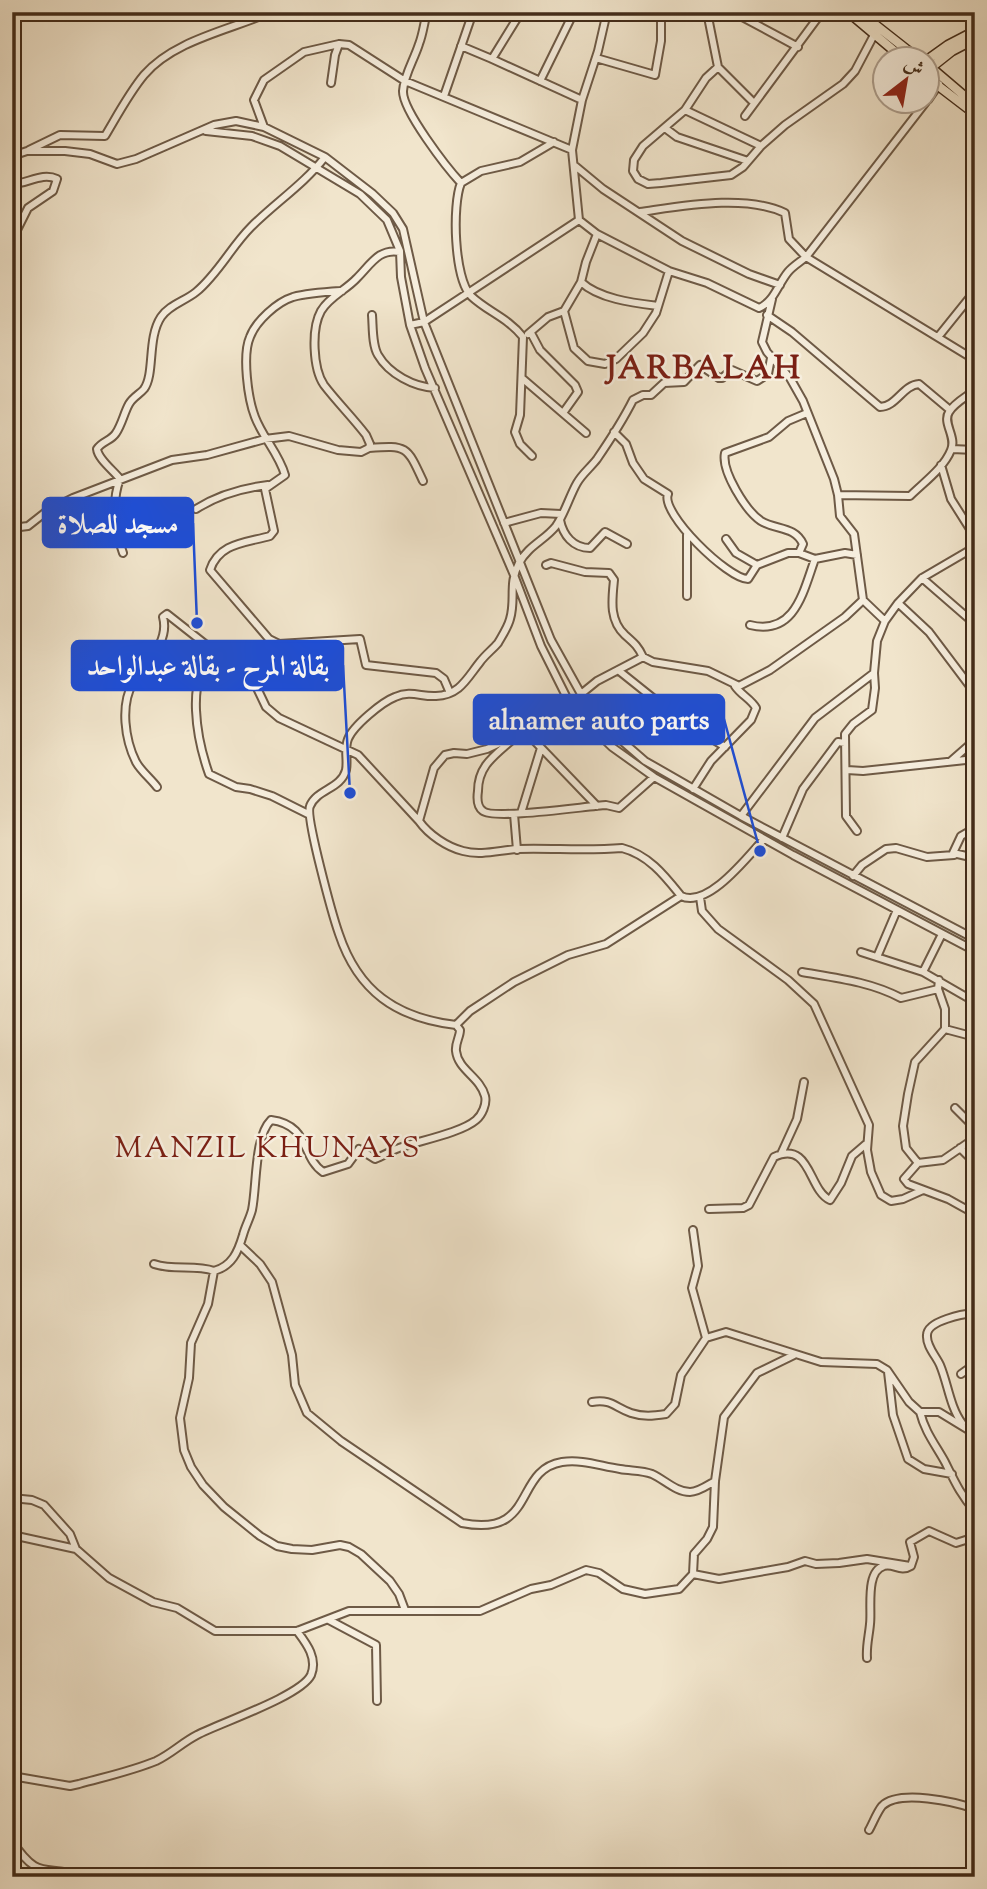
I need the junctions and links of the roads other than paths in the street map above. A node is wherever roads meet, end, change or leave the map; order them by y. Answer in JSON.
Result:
{"nodes":[{"id":1,"x":271,"y":12,"type":"edge"},
{"id":2,"x":473,"y":12,"type":"edge"},
{"id":3,"x":521,"y":12,"type":"edge"},
{"id":4,"x":574,"y":12,"type":"edge"},
{"id":5,"x":607,"y":12,"type":"edge"},
{"id":6,"x":661,"y":12,"type":"edge"},
{"id":7,"x":707,"y":12,"type":"edge"},
{"id":8,"x":733,"y":12,"type":"edge"},
{"id":9,"x":822,"y":12,"type":"edge"},
{"id":10,"x":848,"y":12,"type":"edge"},
{"id":11,"x":859,"y":12,"type":"edge"},
{"id":12,"x":425,"y":13,"type":"edge"},
{"id":13,"x":975,"y":31,"type":"edge"},
{"id":14,"x":874,"y":34,"type":"junction"},
{"id":15,"x":975,"y":39,"type":"edge"},
{"id":16,"x":339,"y":44,"type":"junction"},
{"id":17,"x":461,"y":46,"type":"junction"},
{"id":18,"x":888,"y":46,"type":"edge"},
{"id":19,"x":902,"y":46,"type":"edge"},
{"id":20,"x":798,"y":47,"type":"junction"},
{"id":21,"x":942,"y":51,"type":"edge"},
{"id":22,"x":942,"y":57,"type":"edge"},
{"id":23,"x":596,"y":58,"type":"junction"},
{"id":24,"x":492,"y":59,"type":"junction"},
{"id":25,"x":718,"y":67,"type":"junction"},
{"id":26,"x":405,"y":81,"type":"junction"},
{"id":27,"x":540,"y":81,"type":"junction"},
{"id":28,"x":331,"y":83,"type":"dead end"},
{"id":29,"x":942,"y":84,"type":"edge"},
{"id":30,"x":942,"y":85,"type":"edge"},
{"id":31,"x":444,"y":96,"type":"junction"},
{"id":32,"x":582,"y":100,"type":"junction"},
{"id":33,"x":754,"y":103,"type":"junction"},
{"id":34,"x":975,"y":105,"type":"edge"},
{"id":35,"x":685,"y":110,"type":"junction"},
{"id":36,"x":975,"y":114,"type":"edge"},
{"id":37,"x":745,"y":116,"type":"dead end"},
{"id":38,"x":915,"y":116,"type":"edge"},
{"id":39,"x":264,"y":127,"type":"junction"},
{"id":40,"x":665,"y":128,"type":"junction"},
{"id":41,"x":204,"y":131,"type":"junction"},
{"id":42,"x":554,"y":142,"type":"junction"},
{"id":43,"x":761,"y":146,"type":"junction"},
{"id":44,"x":572,"y":149,"type":"junction"},
{"id":45,"x":27,"y":151,"type":"junction"},
{"id":46,"x":12,"y":156,"type":"edge"},
{"id":47,"x":325,"y":157,"type":"junction"},
{"id":48,"x":747,"y":160,"type":"junction"},
{"id":49,"x":574,"y":164,"type":"junction"},
{"id":50,"x":317,"y":167,"type":"junction"},
{"id":51,"x":461,"y":183,"type":"junction"},
{"id":52,"x":12,"y":184,"type":"edge"},
{"id":53,"x":640,"y":212,"type":"junction"},
{"id":54,"x":579,"y":220,"type":"junction"},
{"id":55,"x":597,"y":234,"type":"junction"},
{"id":56,"x":12,"y":240,"type":"edge"},
{"id":57,"x":400,"y":251,"type":"junction"},
{"id":58,"x":409,"y":253,"type":"junction"},
{"id":59,"x":806,"y":257,"type":"junction"},
{"id":60,"x":669,"y":271,"type":"junction"},
{"id":61,"x":581,"y":282,"type":"junction"},
{"id":62,"x":780,"y":285,"type":"junction"},
{"id":63,"x":342,"y":291,"type":"junction"},
{"id":64,"x":975,"y":291,"type":"edge"},
{"id":65,"x":469,"y":293,"type":"junction"},
{"id":66,"x":773,"y":297,"type":"junction"},
{"id":67,"x":658,"y":306,"type":"junction"},
{"id":68,"x":564,"y":311,"type":"junction"},
{"id":69,"x":372,"y":315,"type":"dead end"},
{"id":70,"x":767,"y":315,"type":"junction"},
{"id":71,"x":424,"y":322,"type":"junction"},
{"id":72,"x":410,"y":325,"type":"junction"},
{"id":73,"x":531,"y":333,"type":"junction"},
{"id":74,"x":523,"y":337,"type":"junction"},
{"id":75,"x":937,"y":337,"type":"junction"},
{"id":76,"x":771,"y":358,"type":"junction"},
{"id":77,"x":975,"y":360,"type":"edge"},
{"id":78,"x":523,"y":379,"type":"junction"},
{"id":79,"x":435,"y":388,"type":"junction"},
{"id":80,"x":975,"y":390,"type":"edge"},
{"id":81,"x":950,"y":410,"type":"junction"},
{"id":82,"x":563,"y":413,"type":"junction"},
{"id":83,"x":807,"y":413,"type":"junction"},
{"id":84,"x":614,"y":432,"type":"junction"},
{"id":85,"x":586,"y":433,"type":"dead end"},
{"id":86,"x":265,"y":439,"type":"junction"},
{"id":87,"x":369,"y":448,"type":"junction"},
{"id":88,"x":952,"y":449,"type":"junction"},
{"id":89,"x":973,"y":449,"type":"edge"},
{"id":90,"x":533,"y":456,"type":"dead end"},
{"id":91,"x":975,"y":460,"type":"edge"},
{"id":92,"x":942,"y":465,"type":"junction"},
{"id":93,"x":120,"y":479,"type":"junction"},
{"id":94,"x":423,"y":481,"type":"dead end"},
{"id":95,"x":268,"y":485,"type":"junction"},
{"id":96,"x":838,"y":495,"type":"junction"},
{"id":97,"x":196,"y":509,"type":"dead end"},
{"id":98,"x":560,"y":517,"type":"junction"},
{"id":99,"x":504,"y":523,"type":"junction"},
{"id":100,"x":12,"y":528,"type":"edge"},
{"id":101,"x":686,"y":533,"type":"junction"},
{"id":102,"x":975,"y":537,"type":"edge"},
{"id":103,"x":726,"y":539,"type":"dead end"},
{"id":104,"x":627,"y":544,"type":"dead end"},
{"id":105,"x":975,"y":547,"type":"edge"},
{"id":106,"x":799,"y":553,"type":"junction"},
{"id":107,"x":123,"y":554,"type":"dead end"},
{"id":108,"x":857,"y":555,"type":"junction"},
{"id":109,"x":815,"y":559,"type":"junction"},
{"id":110,"x":520,"y":561,"type":"junction"},
{"id":111,"x":546,"y":565,"type":"dead end"},
{"id":112,"x":757,"y":565,"type":"junction"},
{"id":113,"x":514,"y":575,"type":"junction"},
{"id":114,"x":922,"y":578,"type":"junction"},
{"id":115,"x":687,"y":596,"type":"dead end"},
{"id":116,"x":863,"y":600,"type":"junction"},
{"id":117,"x":898,"y":603,"type":"junction"},
{"id":118,"x":885,"y":621,"type":"junction"},
{"id":119,"x":975,"y":624,"type":"edge"},
{"id":120,"x":750,"y":625,"type":"dead end"},
{"id":121,"x":216,"y":654,"type":"junction"},
{"id":122,"x":643,"y":657,"type":"junction"},
{"id":123,"x":618,"y":670,"type":"junction"},
{"id":124,"x":874,"y":673,"type":"junction"},
{"id":125,"x":735,"y":686,"type":"junction"},
{"id":126,"x":975,"y":693,"type":"edge"},
{"id":127,"x":450,"y":694,"type":"junction"},
{"id":128,"x":581,"y":694,"type":"junction"},
{"id":129,"x":569,"y":702,"type":"junction"},
{"id":130,"x":522,"y":733,"type":"junction"},
{"id":131,"x":975,"y":740,"type":"edge"},
{"id":132,"x":845,"y":743,"type":"junction"},
{"id":133,"x":725,"y":747,"type":"junction"},
{"id":134,"x":346,"y":748,"type":"junction"},
{"id":135,"x":541,"y":748,"type":"junction"},
{"id":136,"x":975,"y":759,"type":"edge"},
{"id":137,"x":951,"y":761,"type":"junction"},
{"id":138,"x":847,"y":770,"type":"junction"},
{"id":139,"x":654,"y":777,"type":"junction"},
{"id":140,"x":157,"y":787,"type":"dead end"},
{"id":141,"x":693,"y":789,"type":"junction"},
{"id":142,"x":597,"y":806,"type":"junction"},
{"id":143,"x":308,"y":814,"type":"junction"},
{"id":144,"x":518,"y":814,"type":"junction"},
{"id":145,"x":741,"y":816,"type":"junction"},
{"id":146,"x":419,"y":821,"type":"junction"},
{"id":147,"x":975,"y":828,"type":"edge"},
{"id":148,"x":857,"y":831,"type":"dead end"},
{"id":149,"x":782,"y":838,"type":"junction"},
{"id":150,"x":764,"y":839,"type":"junction"},
{"id":151,"x":798,"y":846,"type":"junction"},
{"id":152,"x":517,"y":850,"type":"junction"},
{"id":153,"x":793,"y":855,"type":"junction"},
{"id":154,"x":954,"y":855,"type":"junction"},
{"id":155,"x":975,"y":858,"type":"edge"},
{"id":156,"x":853,"y":876,"type":"junction"},
{"id":157,"x":681,"y":896,"type":"junction"},
{"id":158,"x":700,"y":897,"type":"junction"},
{"id":159,"x":897,"y":910,"type":"junction"},
{"id":160,"x":942,"y":934,"type":"junction"},
{"id":161,"x":975,"y":939,"type":"edge"},
{"id":162,"x":975,"y":951,"type":"edge"},
{"id":163,"x":861,"y":952,"type":"dead end"},
{"id":164,"x":877,"y":957,"type":"junction"},
{"id":165,"x":802,"y":972,"type":"dead end"},
{"id":166,"x":923,"y":972,"type":"junction"},
{"id":167,"x":939,"y":980,"type":"junction"},
{"id":168,"x":938,"y":989,"type":"junction"},
{"id":169,"x":975,"y":1002,"type":"edge"},
{"id":170,"x":456,"y":1025,"type":"junction"},
{"id":171,"x":945,"y":1029,"type":"junction"},
{"id":172,"x":975,"y":1037,"type":"edge"},
{"id":173,"x":975,"y":1045,"type":"edge"},
{"id":174,"x":975,"y":1061,"type":"edge"},
{"id":175,"x":804,"y":1082,"type":"dead end"},
{"id":176,"x":955,"y":1108,"type":"dead end"},
{"id":177,"x":975,"y":1128,"type":"edge"},
{"id":178,"x":975,"y":1138,"type":"edge"},
{"id":179,"x":866,"y":1144,"type":"junction"},
{"id":180,"x":960,"y":1148,"type":"junction"},
{"id":181,"x":780,"y":1154,"type":"junction"},
{"id":182,"x":975,"y":1158,"type":"edge"},
{"id":183,"x":918,"y":1163,"type":"junction"},
{"id":184,"x":923,"y":1190,"type":"junction"},
{"id":185,"x":709,"y":1209,"type":"dead end"},
{"id":186,"x":975,"y":1214,"type":"edge"},
{"id":187,"x":693,"y":1230,"type":"dead end"},
{"id":188,"x":240,"y":1245,"type":"junction"},
{"id":189,"x":154,"y":1264,"type":"dead end"},
{"id":190,"x":214,"y":1272,"type":"junction"},
{"id":191,"x":975,"y":1314,"type":"edge"},
{"id":192,"x":706,"y":1338,"type":"junction"},
{"id":193,"x":794,"y":1355,"type":"junction"},
{"id":194,"x":975,"y":1364,"type":"edge"},
{"id":195,"x":887,"y":1370,"type":"junction"},
{"id":196,"x":961,"y":1374,"type":"dead end"},
{"id":197,"x":592,"y":1402,"type":"dead end"},
{"id":198,"x":920,"y":1412,"type":"junction"},
{"id":199,"x":973,"y":1433,"type":"edge"},
{"id":200,"x":951,"y":1475,"type":"junction"},
{"id":201,"x":715,"y":1481,"type":"junction"},
{"id":202,"x":12,"y":1498,"type":"edge"},
{"id":203,"x":975,"y":1511,"type":"edge"},
{"id":204,"x":12,"y":1535,"type":"edge"},
{"id":205,"x":975,"y":1537,"type":"edge"},
{"id":206,"x":76,"y":1549,"type":"junction"},
{"id":207,"x":911,"y":1566,"type":"junction"},
{"id":208,"x":693,"y":1574,"type":"junction"},
{"id":209,"x":405,"y":1610,"type":"junction"},
{"id":210,"x":330,"y":1620,"type":"junction"},
{"id":211,"x":297,"y":1631,"type":"junction"},
{"id":212,"x":867,"y":1658,"type":"dead end"},
{"id":213,"x":377,"y":1701,"type":"dead end"},
{"id":214,"x":12,"y":1776,"type":"edge"},
{"id":215,"x":975,"y":1809,"type":"edge"},
{"id":216,"x":869,"y":1830,"type":"dead end"},
{"id":217,"x":12,"y":1841,"type":"edge"},
{"id":218,"x":84,"y":1877,"type":"edge"}],
"edges":[{"from":1,"to":45,"type":"street"},
{"from":2,"to":17,"type":"street"},
{"from":3,"to":24,"type":"street"},
{"from":4,"to":27,"type":"street"},
{"from":5,"to":23,"type":"street"},
{"from":6,"to":23,"type":"street"},
{"from":7,"to":25,"type":"street"},
{"from":8,"to":20,"type":"street"},
{"from":9,"to":20,"type":"street"},
{"from":10,"to":14,"type":"main road"},
{"from":11,"to":19,"type":"main road"},
{"from":12,"to":26,"type":"street"},
{"from":13,"to":21,"type":"main road"},
{"from":14,"to":18,"type":"main road"},
{"from":14,"to":43,"type":"street"},
{"from":15,"to":22,"type":"main road"},
{"from":16,"to":26,"type":"street"},
{"from":16,"to":28,"type":"street"},
{"from":16,"to":39,"type":"street"},
{"from":17,"to":24,"type":"street"},
{"from":17,"to":31,"type":"street"},
{"from":20,"to":33,"type":"street"},
{"from":23,"to":32,"type":"street"},
{"from":24,"to":27,"type":"street"},
{"from":25,"to":33,"type":"street"},
{"from":25,"to":35,"type":"street"},
{"from":26,"to":31,"type":"street"},
{"from":26,"to":51,"type":"street"},
{"from":27,"to":32,"type":"street"},
{"from":29,"to":34,"type":"main road"},
{"from":30,"to":36,"type":"main road"},
{"from":31,"to":42,"type":"street"},
{"from":32,"to":44,"type":"street"},
{"from":33,"to":37,"type":"street"},
{"from":35,"to":40,"type":"street"},
{"from":35,"to":43,"type":"street"},
{"from":38,"to":59,"type":"street"},
{"from":39,"to":41,"type":"street"},
{"from":39,"to":47,"type":"street"},
{"from":40,"to":48,"type":"street"},
{"from":40,"to":48,"type":"street"},
{"from":41,"to":45,"type":"street"},
{"from":41,"to":50,"type":"street"},
{"from":42,"to":44,"type":"street"},
{"from":42,"to":51,"type":"street"},
{"from":43,"to":48,"type":"street"},
{"from":44,"to":49,"type":"street"},
{"from":45,"to":46,"type":"street"},
{"from":47,"to":50,"type":"street"},
{"from":47,"to":58,"type":"street"},
{"from":49,"to":53,"type":"street"},
{"from":49,"to":54,"type":"street"},
{"from":50,"to":57,"type":"street"},
{"from":50,"to":93,"type":"street"},
{"from":51,"to":65,"type":"street"},
{"from":52,"to":56,"type":"street"},
{"from":53,"to":59,"type":"street"},
{"from":53,"to":62,"type":"street"},
{"from":54,"to":55,"type":"street"},
{"from":54,"to":65,"type":"street"},
{"from":55,"to":60,"type":"street"},
{"from":55,"to":61,"type":"street"},
{"from":57,"to":58,"type":"street"},
{"from":57,"to":63,"type":"street"},
{"from":57,"to":72,"type":"street"},
{"from":58,"to":71,"type":"street"},
{"from":59,"to":62,"type":"street"},
{"from":59,"to":75,"type":"street"},
{"from":60,"to":66,"type":"street"},
{"from":60,"to":67,"type":"street"},
{"from":61,"to":67,"type":"street"},
{"from":61,"to":68,"type":"street"},
{"from":62,"to":66,"type":"street"},
{"from":63,"to":86,"type":"street"},
{"from":63,"to":87,"type":"street"},
{"from":64,"to":75,"type":"street"},
{"from":65,"to":71,"type":"street"},
{"from":65,"to":74,"type":"street"},
{"from":66,"to":70,"type":"street"},
{"from":67,"to":68,"type":"street"},
{"from":68,"to":73,"type":"street"},
{"from":69,"to":79,"type":"street"},
{"from":70,"to":76,"type":"street"},
{"from":70,"to":81,"type":"street"},
{"from":71,"to":72,"type":"street"},
{"from":71,"to":99,"type":"street"},
{"from":72,"to":79,"type":"street"},
{"from":73,"to":74,"type":"street"},
{"from":73,"to":82,"type":"street"},
{"from":74,"to":78,"type":"street"},
{"from":75,"to":77,"type":"street"},
{"from":76,"to":83,"type":"street"},
{"from":76,"to":84,"type":"street"},
{"from":78,"to":82,"type":"street"},
{"from":78,"to":90,"type":"street"},
{"from":79,"to":113,"type":"street"},
{"from":80,"to":81,"type":"street"},
{"from":81,"to":88,"type":"street"},
{"from":82,"to":85,"type":"street"},
{"from":83,"to":96,"type":"street"},
{"from":83,"to":106,"type":"street"},
{"from":84,"to":98,"type":"street"},
{"from":84,"to":101,"type":"street"},
{"from":86,"to":87,"type":"street"},
{"from":86,"to":93,"type":"street"},
{"from":86,"to":95,"type":"street"},
{"from":87,"to":94,"type":"street"},
{"from":88,"to":89,"type":"street"},
{"from":88,"to":92,"type":"street"},
{"from":89,"to":91,"type":"street"},
{"from":92,"to":96,"type":"street"},
{"from":92,"to":102,"type":"street"},
{"from":93,"to":100,"type":"street"},
{"from":93,"to":107,"type":"street"},
{"from":95,"to":97,"type":"street"},
{"from":95,"to":127,"type":"street"},
{"from":96,"to":108,"type":"street"},
{"from":98,"to":99,"type":"street"},
{"from":98,"to":104,"type":"street"},
{"from":98,"to":110,"type":"street"},
{"from":99,"to":110,"type":"street"},
{"from":101,"to":112,"type":"street"},
{"from":101,"to":115,"type":"street"},
{"from":103,"to":112,"type":"street"},
{"from":105,"to":114,"type":"street"},
{"from":106,"to":109,"type":"street"},
{"from":106,"to":112,"type":"street"},
{"from":108,"to":109,"type":"street"},
{"from":108,"to":116,"type":"street"},
{"from":109,"to":120,"type":"street"},
{"from":110,"to":113,"type":"street"},
{"from":110,"to":128,"type":"street"},
{"from":111,"to":122,"type":"street"},
{"from":113,"to":127,"type":"street"},
{"from":113,"to":129,"type":"street"},
{"from":114,"to":117,"type":"street"},
{"from":114,"to":119,"type":"street"},
{"from":116,"to":118,"type":"street"},
{"from":116,"to":125,"type":"street"},
{"from":117,"to":118,"type":"street"},
{"from":117,"to":126,"type":"street"},
{"from":118,"to":124,"type":"street"},
{"from":121,"to":134,"type":"street"},
{"from":121,"to":140,"type":"street"},
{"from":121,"to":143,"type":"street"},
{"from":122,"to":123,"type":"street"},
{"from":122,"to":125,"type":"street"},
{"from":123,"to":128,"type":"street"},
{"from":123,"to":133,"type":"street"},
{"from":124,"to":132,"type":"street"},
{"from":124,"to":145,"type":"street"},
{"from":125,"to":133,"type":"street"},
{"from":127,"to":134,"type":"street"},
{"from":128,"to":141,"type":"street"},
{"from":129,"to":130,"type":"street"},
{"from":129,"to":139,"type":"street"},
{"from":130,"to":135,"type":"street"},
{"from":130,"to":144,"type":"street"},
{"from":130,"to":146,"type":"street"},
{"from":131,"to":137,"type":"street"},
{"from":132,"to":138,"type":"street"},
{"from":132,"to":149,"type":"street"},
{"from":133,"to":141,"type":"street"},
{"from":134,"to":143,"type":"street"},
{"from":134,"to":146,"type":"street"},
{"from":135,"to":142,"type":"street"},
{"from":135,"to":144,"type":"street"},
{"from":136,"to":137,"type":"street"},
{"from":137,"to":138,"type":"street"},
{"from":138,"to":148,"type":"street"},
{"from":139,"to":142,"type":"street"},
{"from":139,"to":150,"type":"street"},
{"from":141,"to":145,"type":"street"},
{"from":142,"to":144,"type":"street"},
{"from":143,"to":170,"type":"street"},
{"from":144,"to":152,"type":"street"},
{"from":145,"to":149,"type":"street"},
{"from":146,"to":152,"type":"street"},
{"from":147,"to":154,"type":"street"},
{"from":149,"to":151,"type":"street"},
{"from":150,"to":153,"type":"street"},
{"from":150,"to":158,"type":"street"},
{"from":151,"to":153,"type":"street"},
{"from":151,"to":156,"type":"street"},
{"from":152,"to":157,"type":"street"},
{"from":153,"to":159,"type":"street"},
{"from":154,"to":155,"type":"street"},
{"from":154,"to":156,"type":"street"},
{"from":156,"to":161,"type":"street"},
{"from":157,"to":158,"type":"street"},
{"from":157,"to":170,"type":"street"},
{"from":158,"to":179,"type":"street"},
{"from":159,"to":160,"type":"street"},
{"from":159,"to":164,"type":"street"},
{"from":160,"to":162,"type":"street"},
{"from":160,"to":166,"type":"street"},
{"from":163,"to":164,"type":"street"},
{"from":164,"to":166,"type":"street"},
{"from":165,"to":168,"type":"street"},
{"from":166,"to":167,"type":"street"},
{"from":167,"to":168,"type":"street"},
{"from":167,"to":169,"type":"street"},
{"from":168,"to":171,"type":"street"},
{"from":170,"to":188,"type":"street"},
{"from":171,"to":172,"type":"street"},
{"from":171,"to":183,"type":"street"},
{"from":173,"to":174,"type":"street"},
{"from":175,"to":181,"type":"street"},
{"from":176,"to":177,"type":"street"},
{"from":178,"to":180,"type":"street"},
{"from":179,"to":181,"type":"street"},
{"from":179,"to":184,"type":"street"},
{"from":180,"to":182,"type":"street"},
{"from":180,"to":183,"type":"street"},
{"from":181,"to":185,"type":"street"},
{"from":183,"to":184,"type":"street"},
{"from":184,"to":186,"type":"street"},
{"from":187,"to":192,"type":"street"},
{"from":188,"to":190,"type":"street"},
{"from":188,"to":201,"type":"street"},
{"from":189,"to":190,"type":"street"},
{"from":190,"to":209,"type":"street"},
{"from":191,"to":199,"type":"street"},
{"from":192,"to":193,"type":"street"},
{"from":192,"to":197,"type":"street"},
{"from":193,"to":195,"type":"street"},
{"from":193,"to":201,"type":"street"},
{"from":194,"to":196,"type":"street"},
{"from":195,"to":198,"type":"street"},
{"from":195,"to":200,"type":"street"},
{"from":198,"to":199,"type":"street"},
{"from":198,"to":200,"type":"street"},
{"from":200,"to":203,"type":"street"},
{"from":201,"to":208,"type":"street"},
{"from":202,"to":206,"type":"street"},
{"from":204,"to":206,"type":"street"},
{"from":205,"to":207,"type":"street"},
{"from":206,"to":211,"type":"street"},
{"from":207,"to":208,"type":"street"},
{"from":207,"to":212,"type":"street"},
{"from":208,"to":209,"type":"street"},
{"from":209,"to":210,"type":"street"},
{"from":210,"to":211,"type":"street"},
{"from":210,"to":213,"type":"street"},
{"from":211,"to":214,"type":"street"},
{"from":215,"to":216,"type":"street"},
{"from":217,"to":218,"type":"street"}]}
